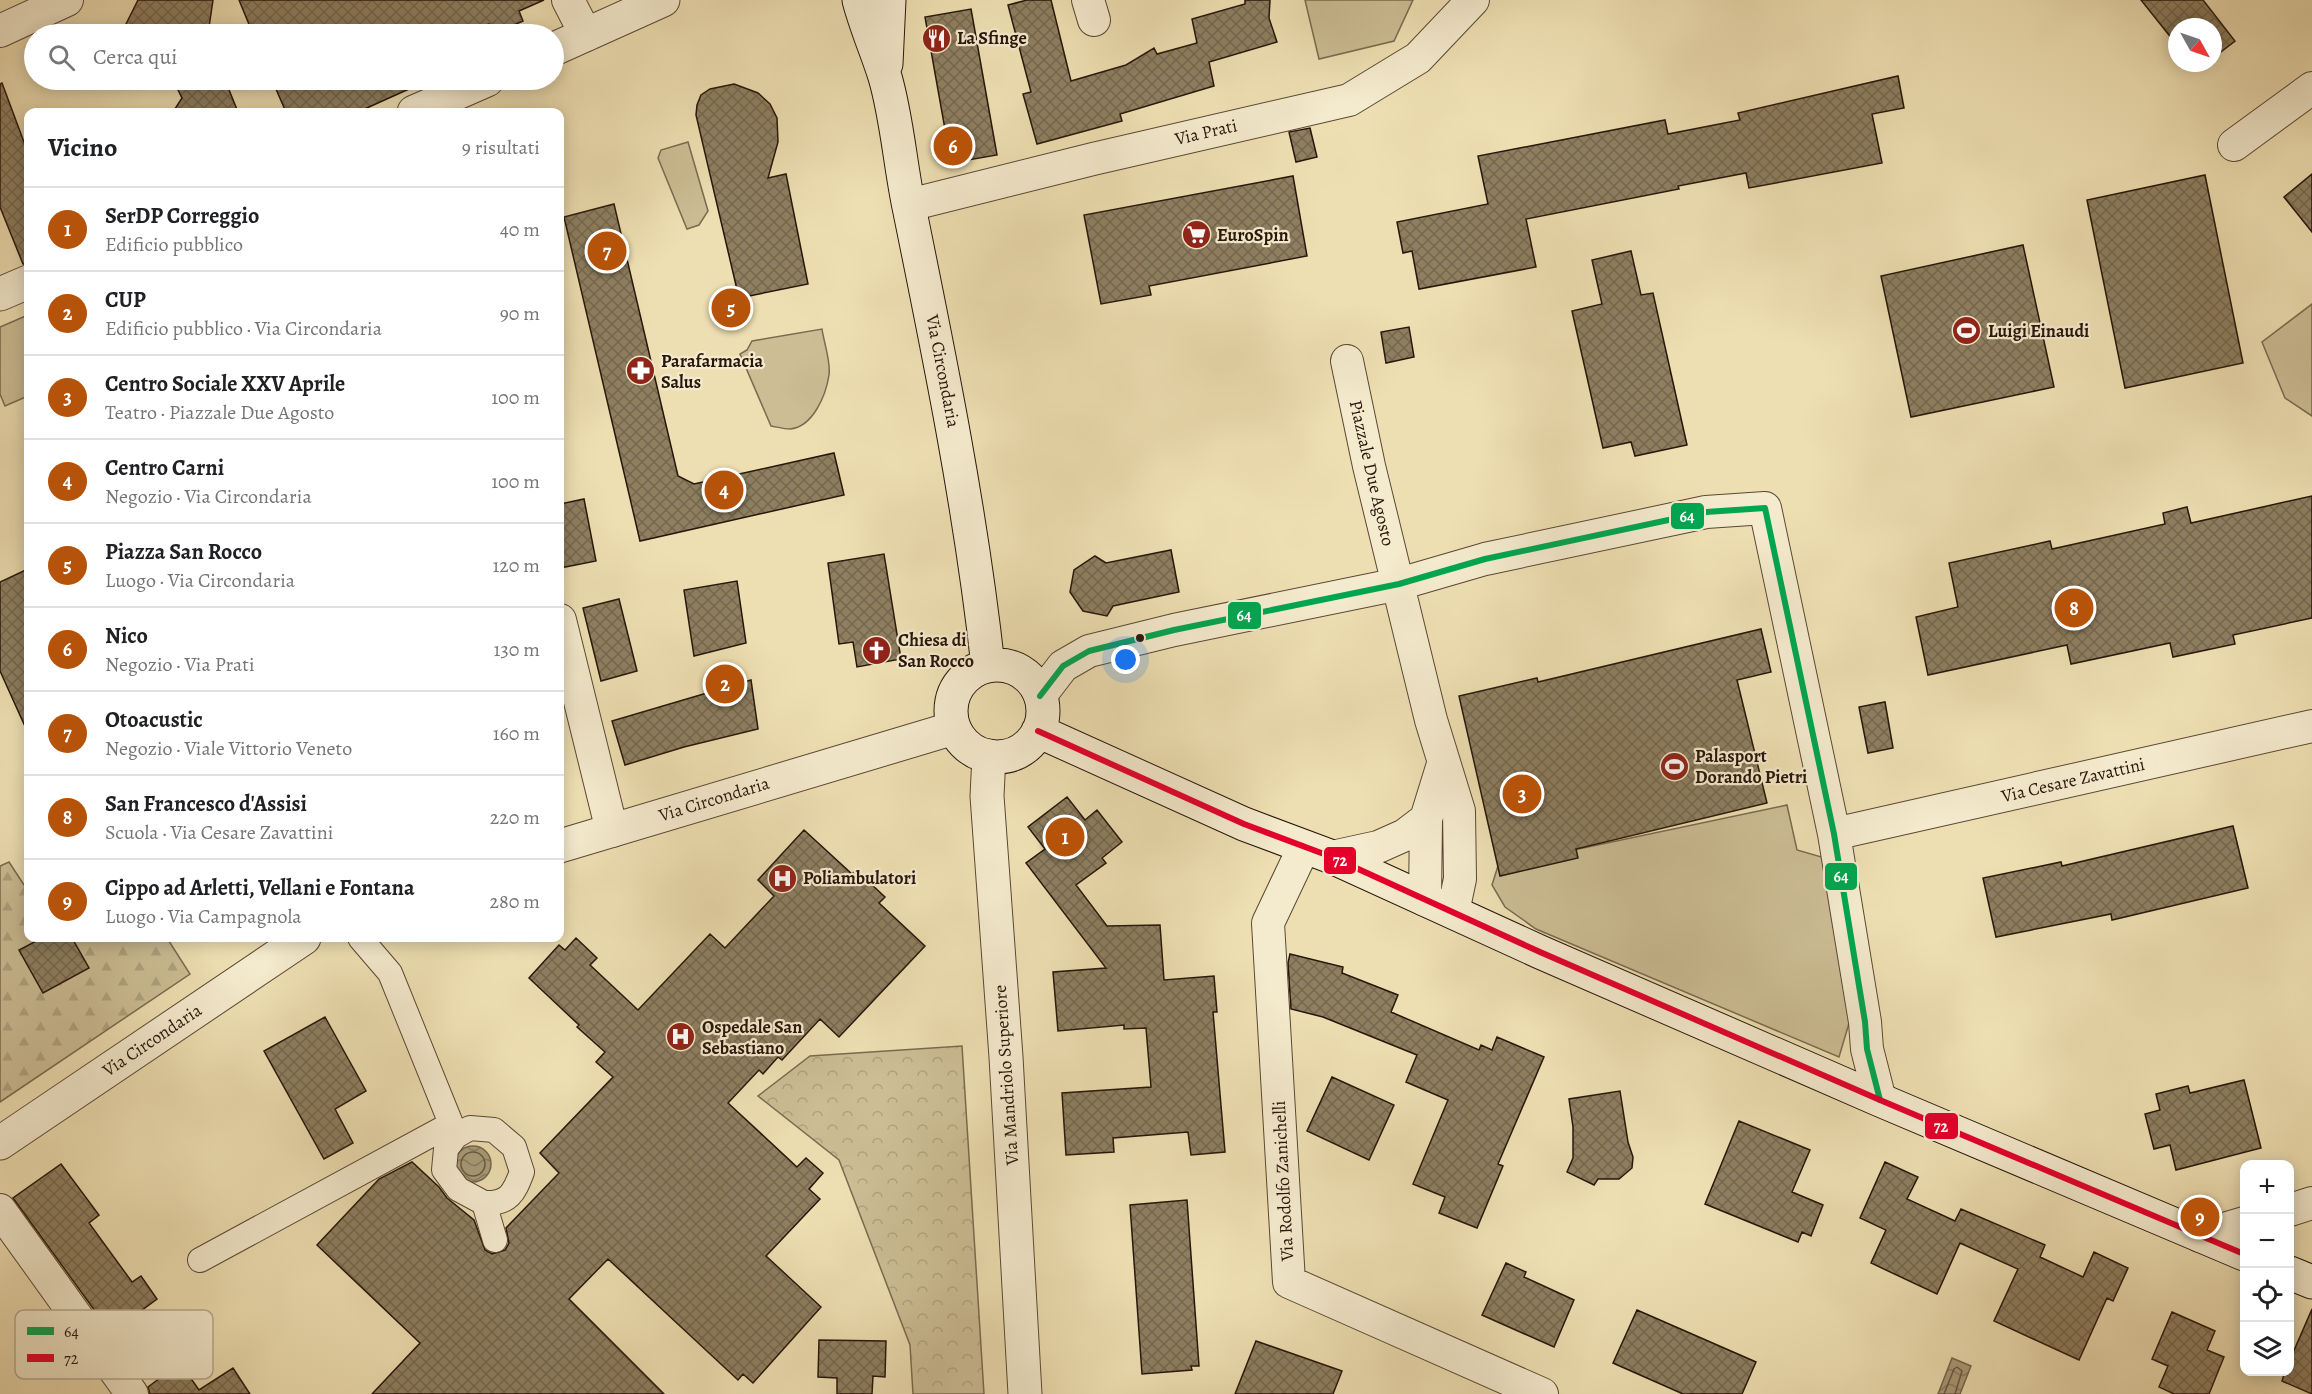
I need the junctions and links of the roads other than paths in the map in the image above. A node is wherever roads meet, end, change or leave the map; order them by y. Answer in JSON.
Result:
{"nodes":[{"id":1,"x":67,"y":0,"type":"edge"},
{"id":2,"x":568,"y":0,"type":"edge"},
{"id":3,"x":663,"y":0,"type":"edge"},
{"id":4,"x":859,"y":0,"type":"edge"},
{"id":5,"x":889,"y":0,"type":"edge"},
{"id":6,"x":1473,"y":0,"type":"edge"},
{"id":7,"x":0,"y":31,"type":"edge"},
{"id":8,"x":586,"y":35,"type":"junction"},
{"id":9,"x":564,"y":45,"type":"edge"},
{"id":10,"x":885,"y":78,"type":"junction"},
{"id":11,"x":2312,"y":88,"type":"edge"},
{"id":12,"x":464,"y":90,"type":"edge"},
{"id":13,"x":423,"y":108,"type":"edge"},
{"id":14,"x":2234,"y":145,"type":"dead end"},
{"id":15,"x":909,"y":205,"type":"junction"},
{"id":16,"x":24,"y":284,"type":"edge"},
{"id":17,"x":0,"y":294,"type":"edge"},
{"id":18,"x":1347,"y":360,"type":"dead end"},
{"id":19,"x":1398,"y":584,"type":"junction"},
{"id":20,"x":564,"y":636,"type":"edge"},
{"id":21,"x":988,"y":666,"type":"junction"},
{"id":22,"x":1040,"y":696,"type":"junction"},
{"id":23,"x":2312,"y":726,"type":"edge"},
{"id":24,"x":954,"y":728,"type":"junction"},
{"id":25,"x":1038,"y":731,"type":"junction"},
{"id":26,"x":989,"y":756,"type":"junction"},
{"id":27,"x":1443,"y":764,"type":"junction"},
{"id":28,"x":1426,"y":819,"type":"junction"},
{"id":29,"x":612,"y":831,"type":"junction"},
{"id":30,"x":1834,"y":834,"type":"junction"},
{"id":31,"x":564,"y":845,"type":"edge"},
{"id":32,"x":1318,"y":852,"type":"junction"},
{"id":33,"x":1439,"y":906,"type":"junction"},
{"id":34,"x":298,"y":942,"type":"edge"},
{"id":35,"x":363,"y":942,"type":"edge"},
{"id":36,"x":1867,"y":1049,"type":"junction"},
{"id":37,"x":1846,"y":1085,"type":"junction"},
{"id":38,"x":1880,"y":1100,"type":"junction"},
{"id":39,"x":454,"y":1130,"type":"junction"},
{"id":40,"x":0,"y":1143,"type":"edge"},
{"id":41,"x":484,"y":1203,"type":"junction"},
{"id":42,"x":2312,"y":1203,"type":"edge"},
{"id":43,"x":2294,"y":1208,"type":"edge"},
{"id":44,"x":0,"y":1210,"type":"edge"},
{"id":45,"x":2240,"y":1224,"type":"edge"},
{"id":46,"x":2200,"y":1236,"type":"junction"},
{"id":47,"x":495,"y":1240,"type":"dead end"},
{"id":48,"x":2240,"y":1252,"type":"edge"},
{"id":49,"x":200,"y":1260,"type":"dead end"},
{"id":50,"x":2294,"y":1275,"type":"edge"},
{"id":51,"x":2312,"y":1282,"type":"edge"},
{"id":52,"x":72,"y":1310,"type":"edge"},
{"id":53,"x":121,"y":1379,"type":"edge"},
{"id":54,"x":1530,"y":1392,"type":"edge"},
{"id":55,"x":132,"y":1394,"type":"edge"},
{"id":56,"x":1025,"y":1394,"type":"edge"}],
"edges":[{"from":1,"to":7,"type":"street"},
{"from":2,"to":8,"type":"street"},
{"from":3,"to":8,"type":"main road"},
{"from":4,"to":10,"type":"main road","name":"Via Circondaria"},
{"from":5,"to":10,"type":"main road","name":"Via Circondaria"},
{"from":6,"to":15,"type":"street","name":"Via Prati"},
{"from":8,"to":9,"type":"main road"},
{"from":10,"to":15,"type":"main road","name":"Via Circondaria"},
{"from":11,"to":14,"type":"street"},
{"from":12,"to":13,"type":"main road"},
{"from":15,"to":21,"type":"main road","name":"Via Circondaria"},
{"from":16,"to":17,"type":"main road"},
{"from":18,"to":19,"type":"street","name":"Piazzale Due Agosto"},
{"from":19,"to":22,"type":"street"},
{"from":19,"to":27,"type":"street","name":"Piazzale Due Agosto"},
{"from":19,"to":30,"type":"street"},
{"from":20,"to":29,"type":"street"},
{"from":21,"to":22,"type":"main road"},
{"from":21,"to":24,"type":"main road"},
{"from":22,"to":25,"type":"main road"},
{"from":23,"to":30,"type":"street","name":"Via Cesare Zavattini"},
{"from":24,"to":26,"type":"main road"},
{"from":24,"to":29,"type":"main road","name":"Via Circondaria"},
{"from":25,"to":26,"type":"main road"},
{"from":25,"to":32,"type":"main road"},
{"from":26,"to":56,"type":"main road","name":"Via Mandriolo Superiore"},
{"from":27,"to":28,"type":"street"},
{"from":27,"to":33,"type":"street","name":"Piazzale Due Agosto"},
{"from":28,"to":32,"type":"street"},
{"from":28,"to":33,"type":"street"},
{"from":29,"to":31,"type":"main road","name":"Via Circondaria"},
{"from":30,"to":36,"type":"street"},
{"from":32,"to":33,"type":"main road"},
{"from":32,"to":54,"type":"street","name":"Via Rodolfo Zanichelli"},
{"from":33,"to":37,"type":"main road"},
{"from":34,"to":40,"type":"main road","name":"Via Circondaria"},
{"from":35,"to":39,"type":"street"},
{"from":36,"to":37,"type":"street"},
{"from":36,"to":38,"type":"street"},
{"from":37,"to":38,"type":"main road"},
{"from":38,"to":46,"type":"main road"},
{"from":39,"to":41,"type":"street"},
{"from":39,"to":41,"type":"street"},
{"from":39,"to":49,"type":"street"},
{"from":41,"to":47,"type":"street"},
{"from":42,"to":43,"type":"street"},
{"from":44,"to":52,"type":"street"},
{"from":45,"to":46,"type":"street"},
{"from":46,"to":48,"type":"main road"},
{"from":50,"to":51,"type":"main road"},
{"from":53,"to":55,"type":"street"}]}
